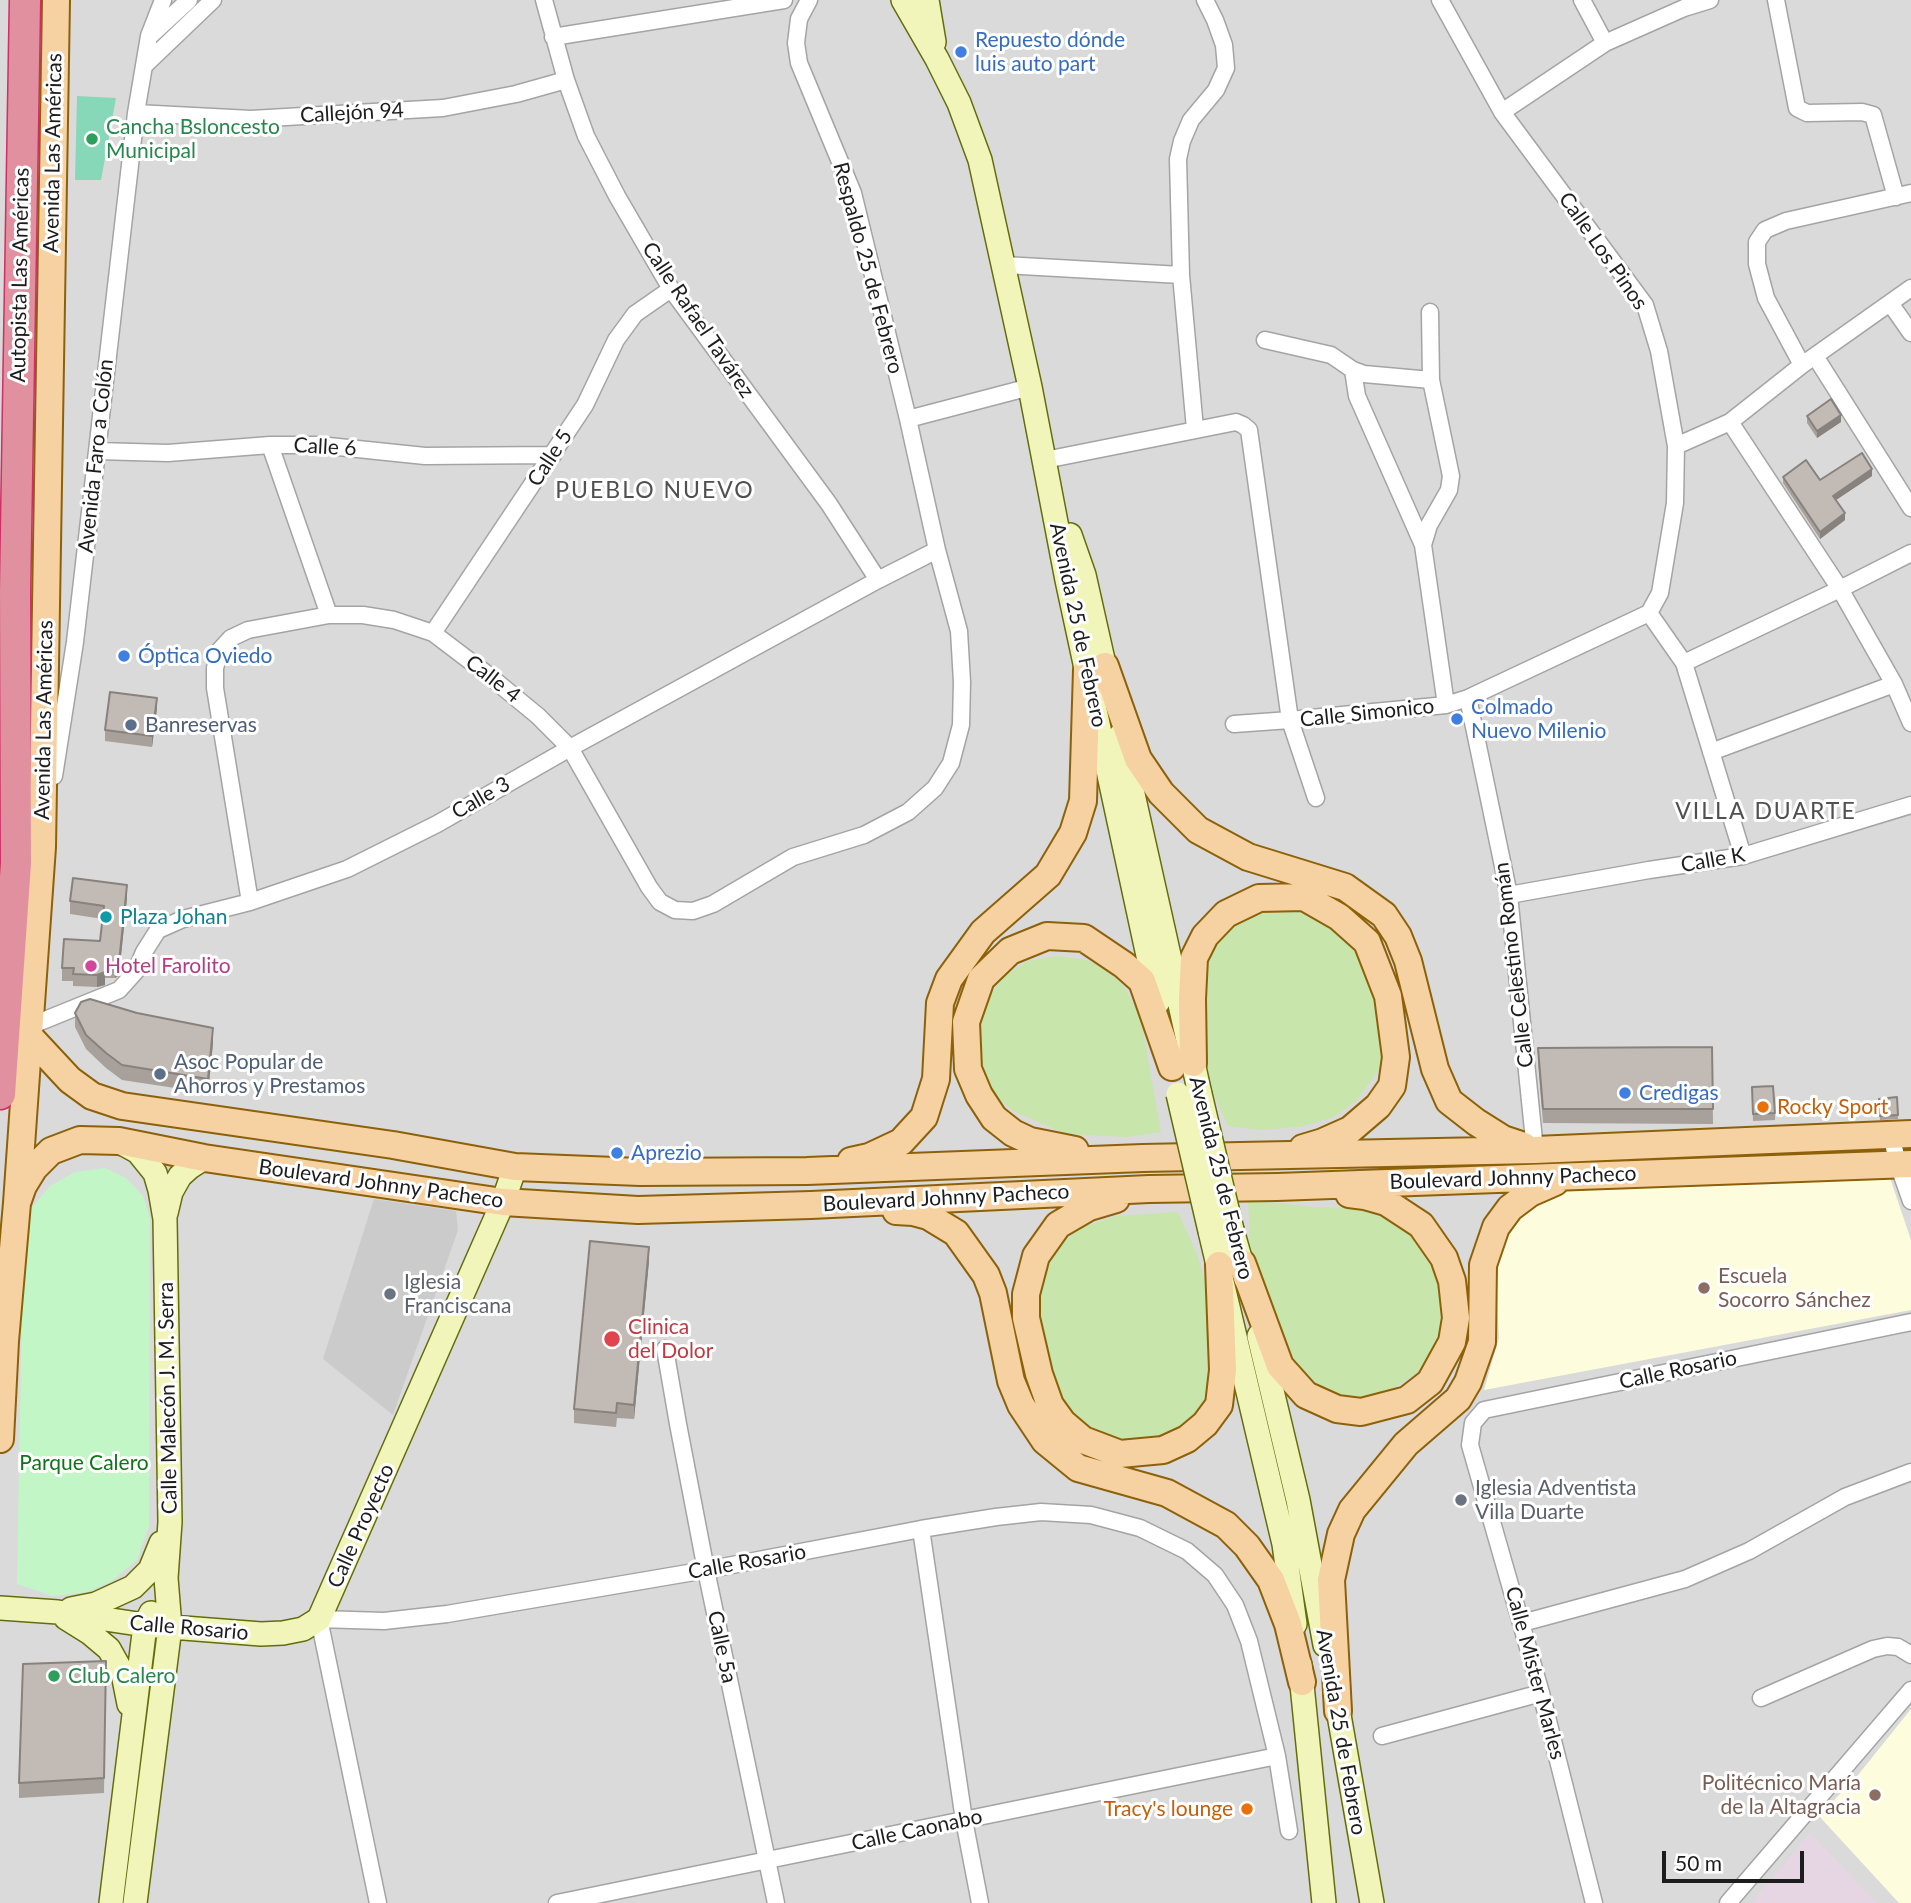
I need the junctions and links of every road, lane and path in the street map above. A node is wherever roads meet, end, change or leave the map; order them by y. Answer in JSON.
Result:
{"nodes":[{"id":1,"x":25,"y":0,"type":"edge"},
{"id":2,"x":56,"y":0,"type":"edge"},
{"id":3,"x":163,"y":0,"type":"edge"},
{"id":4,"x":189,"y":0,"type":"edge"},
{"id":5,"x":213,"y":0,"type":"edge"},
{"id":6,"x":544,"y":0,"type":"edge"},
{"id":7,"x":785,"y":0,"type":"edge"},
{"id":8,"x":809,"y":0,"type":"edge"},
{"id":9,"x":904,"y":0,"type":"edge"},
{"id":10,"x":927,"y":0,"type":"edge"},
{"id":11,"x":1205,"y":0,"type":"edge"},
{"id":12,"x":1440,"y":0,"type":"edge"},
{"id":13,"x":1583,"y":0,"type":"edge"},
{"id":14,"x":1710,"y":0,"type":"edge"},
{"id":15,"x":1776,"y":0,"type":"edge"},
{"id":16,"x":149,"y":36,"type":"junction"},
{"id":17,"x":553,"y":37,"type":"junction"},
{"id":18,"x":1605,"y":43,"type":"junction"},
{"id":19,"x":937,"y":59,"type":"junction"},
{"id":20,"x":145,"y":65,"type":"junction"},
{"id":21,"x":566,"y":80,"type":"junction"},
{"id":22,"x":1502,"y":112,"type":"junction"},
{"id":23,"x":136,"y":113,"type":"junction"},
{"id":24,"x":1903,"y":195,"type":"edge"},
{"id":25,"x":1004,"y":265,"type":"junction"},
{"id":26,"x":1181,"y":275,"type":"junction"},
{"id":27,"x":1911,"y":288,"type":"edge"},
{"id":28,"x":671,"y":289,"type":"junction"},
{"id":29,"x":1890,"y":303,"type":"junction"},
{"id":30,"x":1430,"y":312,"type":"dead end"},
{"id":31,"x":1911,"y":333,"type":"edge"},
{"id":32,"x":1265,"y":340,"type":"dead end"},
{"id":33,"x":1808,"y":360,"type":"junction"},
{"id":34,"x":1353,"y":370,"type":"junction"},
{"id":35,"x":1431,"y":380,"type":"junction"},
{"id":36,"x":1030,"y":387,"type":"junction"},
{"id":37,"x":908,"y":419,"type":"junction"},
{"id":38,"x":1730,"y":422,"type":"junction"},
{"id":39,"x":1195,"y":429,"type":"junction"},
{"id":40,"x":270,"y":445,"type":"junction"},
{"id":41,"x":1676,"y":446,"type":"junction"},
{"id":42,"x":97,"y":451,"type":"junction"},
{"id":43,"x":553,"y":455,"type":"junction"},
{"id":44,"x":1045,"y":460,"type":"junction"},
{"id":45,"x":1911,"y":508,"type":"edge"},
{"id":46,"x":1423,"y":545,"type":"junction"},
{"id":47,"x":937,"y":550,"type":"junction"},
{"id":48,"x":1911,"y":553,"type":"edge"},
{"id":49,"x":878,"y":580,"type":"junction"},
{"id":50,"x":1840,"y":589,"type":"junction"},
{"id":51,"x":15,"y":592,"type":"junction"},
{"id":52,"x":1649,"y":613,"type":"junction"},
{"id":53,"x":329,"y":615,"type":"junction"},
{"id":54,"x":433,"y":633,"type":"junction"},
{"id":55,"x":1684,"y":663,"type":"junction"},
{"id":56,"x":1096,"y":668,"type":"junction"},
{"id":57,"x":1894,"y":684,"type":"junction"},
{"id":58,"x":1468,"y":698,"type":"junction"},
{"id":59,"x":1446,"y":705,"type":"junction"},
{"id":60,"x":1290,"y":720,"type":"junction"},
{"id":61,"x":1911,"y":723,"type":"edge"},
{"id":62,"x":1234,"y":724,"type":"dead end"},
{"id":63,"x":570,"y":748,"type":"junction"},
{"id":64,"x":1712,"y":752,"type":"junction"},
{"id":65,"x":1316,"y":798,"type":"dead end"},
{"id":66,"x":1911,"y":805,"type":"edge"},
{"id":67,"x":42,"y":847,"type":"junction"},
{"id":68,"x":1743,"y":856,"type":"junction"},
{"id":69,"x":1509,"y":895,"type":"junction"},
{"id":70,"x":250,"y":902,"type":"junction"},
{"id":71,"x":675,"y":910,"type":"joint"},
{"id":72,"x":0,"y":927,"type":"edge"},
{"id":73,"x":29,"y":1031,"type":"junction"},
{"id":74,"x":1182,"y":1065,"type":"junction"},
{"id":75,"x":0,"y":1094,"type":"edge"},
{"id":76,"x":1901,"y":1134,"type":"edge"},
{"id":77,"x":119,"y":1141,"type":"junction"},
{"id":78,"x":1535,"y":1150,"type":"junction"},
{"id":79,"x":1275,"y":1156,"type":"junction"},
{"id":80,"x":204,"y":1158,"type":"junction"},
{"id":81,"x":1143,"y":1158,"type":"junction"},
{"id":82,"x":1904,"y":1164,"type":"edge"},
{"id":83,"x":515,"y":1167,"type":"junction"},
{"id":84,"x":807,"y":1171,"type":"junction"},
{"id":85,"x":1571,"y":1177,"type":"junction"},
{"id":86,"x":1278,"y":1186,"type":"junction"},
{"id":87,"x":1149,"y":1189,"type":"junction"},
{"id":88,"x":1911,"y":1201,"type":"edge"},
{"id":89,"x":503,"y":1202,"type":"junction"},
{"id":90,"x":17,"y":1203,"type":"junction"},
{"id":91,"x":811,"y":1205,"type":"junction"},
{"id":92,"x":165,"y":1219,"type":"junction"},
{"id":93,"x":1231,"y":1264,"type":"junction"},
{"id":94,"x":1911,"y":1322,"type":"edge"},
{"id":95,"x":665,"y":1349,"type":"dead end"},
{"id":96,"x":0,"y":1439,"type":"edge"},
{"id":97,"x":1470,"y":1445,"type":"joint"},
{"id":98,"x":1911,"y":1472,"type":"edge"},
{"id":99,"x":170,"y":1522,"type":"junction"},
{"id":100,"x":921,"y":1530,"type":"junction"},
{"id":101,"x":706,"y":1570,"type":"junction"},
{"id":102,"x":166,"y":1578,"type":"junction"},
{"id":103,"x":0,"y":1608,"type":"edge"},
{"id":104,"x":58,"y":1612,"type":"junction"},
{"id":105,"x":319,"y":1619,"type":"junction"},
{"id":106,"x":1522,"y":1623,"type":"junction"},
{"id":107,"x":145,"y":1625,"type":"junction"},
{"id":108,"x":170,"y":1627,"type":"junction"},
{"id":109,"x":1911,"y":1655,"type":"edge"},
{"id":110,"x":1302,"y":1682,"type":"junction"},
{"id":111,"x":1911,"y":1690,"type":"edge"},
{"id":112,"x":1541,"y":1693,"type":"junction"},
{"id":113,"x":1760,"y":1698,"type":"dead end"},
{"id":114,"x":1338,"y":1711,"type":"junction"},
{"id":115,"x":1382,"y":1736,"type":"dead end"},
{"id":116,"x":129,"y":1747,"type":"junction"},
{"id":117,"x":1278,"y":1756,"type":"junction"},
{"id":118,"x":964,"y":1820,"type":"junction"},
{"id":119,"x":1289,"y":1831,"type":"dead end"},
{"id":120,"x":767,"y":1861,"type":"junction"},
{"id":121,"x":111,"y":1903,"type":"edge"},
{"id":122,"x":135,"y":1903,"type":"edge"},
{"id":123,"x":378,"y":1903,"type":"edge"},
{"id":124,"x":556,"y":1903,"type":"edge"},
{"id":125,"x":776,"y":1903,"type":"edge"},
{"id":126,"x":980,"y":1903,"type":"edge"},
{"id":127,"x":1324,"y":1903,"type":"edge"},
{"id":128,"x":1372,"y":1903,"type":"edge"},
{"id":129,"x":1594,"y":1903,"type":"edge"},
{"id":130,"x":1728,"y":1903,"type":"edge"}],
"edges":[{"from":1,"to":51,"type":"highway","name":"Autopista Las Américas"},
{"from":2,"to":67,"type":"main road","name":"Avenida Las Américas"},
{"from":3,"to":16,"type":"street","name":"Avenida Faro a Colón"},
{"from":4,"to":16,"type":"street"},
{"from":5,"to":20,"type":"street"},
{"from":6,"to":17,"type":"street","name":"Calle Rafael Tavárez"},
{"from":7,"to":17,"type":"street"},
{"from":8,"to":37,"type":"street","name":"Respaldo 25 de Febrero"},
{"from":9,"to":19,"type":"main road","name":"Avenida 25 de Febrero"},
{"from":10,"to":19,"type":"main road"},
{"from":11,"to":26,"type":"street"},
{"from":12,"to":22,"type":"street","name":"Calle Los Pinos"},
{"from":13,"to":18,"type":"street"},
{"from":14,"to":18,"type":"street"},
{"from":15,"to":24,"type":"street"},
{"from":16,"to":20,"type":"street","name":"Avenida Faro a Colón"},
{"from":17,"to":21,"type":"street","name":"Calle Rafael Tavárez"},
{"from":18,"to":22,"type":"street"},
{"from":19,"to":25,"type":"main road","name":"Avenida 25 de Febrero"},
{"from":20,"to":23,"type":"street","name":"Avenida Faro a Colón"},
{"from":21,"to":23,"type":"street","name":"Callejón 94"},
{"from":21,"to":28,"type":"street","name":"Calle Rafael Tavárez"},
{"from":22,"to":41,"type":"street","name":"Calle Los Pinos"},
{"from":23,"to":42,"type":"street","name":"Avenida Faro a Colón"},
{"from":24,"to":33,"type":"street"},
{"from":25,"to":26,"type":"street"},
{"from":25,"to":36,"type":"main road","name":"Avenida 25 de Febrero"},
{"from":26,"to":39,"type":"street"},
{"from":27,"to":29,"type":"street"},
{"from":28,"to":43,"type":"street","name":"Calle 5"},
{"from":28,"to":49,"type":"street","name":"Calle Rafael Tavárez"},
{"from":29,"to":31,"type":"street"},
{"from":29,"to":33,"type":"street"},
{"from":30,"to":35,"type":"street"},
{"from":32,"to":34,"type":"street"},
{"from":33,"to":38,"type":"street"},
{"from":33,"to":45,"type":"street"},
{"from":34,"to":35,"type":"street"},
{"from":34,"to":46,"type":"street"},
{"from":35,"to":46,"type":"street"},
{"from":36,"to":37,"type":"street"},
{"from":36,"to":44,"type":"main road","name":"Avenida 25 de Febrero"},
{"from":37,"to":47,"type":"street","name":"Respaldo 25 de Febrero"},
{"from":38,"to":41,"type":"street"},
{"from":38,"to":50,"type":"street"},
{"from":39,"to":44,"type":"street"},
{"from":39,"to":60,"type":"street"},
{"from":40,"to":42,"type":"street","name":"Calle 6"},
{"from":40,"to":43,"type":"street","name":"Calle 6"},
{"from":40,"to":53,"type":"street"},
{"from":41,"to":52,"type":"street","name":"Calle Los Pinos"},
{"from":42,"to":67,"type":"street","name":"Avenida Faro a Colón"},
{"from":43,"to":54,"type":"street","name":"Calle 5"},
{"from":44,"to":56,"type":"main road","name":"Avenida 25 de Febrero"},
{"from":46,"to":59,"type":"street"},
{"from":47,"to":49,"type":"street","name":"Calle 3"},
{"from":47,"to":71,"type":"street","name":"Respaldo 25 de Febrero"},
{"from":48,"to":50,"type":"street"},
{"from":49,"to":63,"type":"street","name":"Calle 3"},
{"from":50,"to":55,"type":"street"},
{"from":50,"to":57,"type":"street"},
{"from":51,"to":72,"type":"highway","name":"Autopista Las Américas"},
{"from":51,"to":75,"type":"highway","name":"Autopista Las Américas"},
{"from":52,"to":55,"type":"street"},
{"from":52,"to":58,"type":"street","name":"Calle Simonico"},
{"from":53,"to":54,"type":"street","name":"Calle 4"},
{"from":53,"to":70,"type":"street","name":"Calle 4"},
{"from":54,"to":63,"type":"street","name":"Calle 4"},
{"from":55,"to":64,"type":"street"},
{"from":56,"to":74,"type":"main road","name":"Avenida 25 de Febrero"},
{"from":56,"to":78,"type":"main road"},
{"from":56,"to":84,"type":"main road"},
{"from":57,"to":61,"type":"street"},
{"from":57,"to":64,"type":"street"},
{"from":58,"to":59,"type":"street","name":"Calle Simonico"},
{"from":58,"to":69,"type":"street","name":"Calle Celestino Román"},
{"from":59,"to":60,"type":"street","name":"Calle Simonico"},
{"from":60,"to":62,"type":"street","name":"Calle Simonico"},
{"from":60,"to":65,"type":"street"},
{"from":63,"to":70,"type":"street","name":"Calle 3"},
{"from":63,"to":71,"type":"street","name":"Calle 4"},
{"from":64,"to":68,"type":"street"},
{"from":66,"to":68,"type":"street","name":"Calle K"},
{"from":67,"to":73,"type":"main road","name":"Avenida Las Américas"},
{"from":68,"to":69,"type":"street","name":"Calle K"},
{"from":69,"to":78,"type":"street","name":"Calle Celestino Román"},
{"from":70,"to":73,"type":"street","name":"Calle 3"},
{"from":73,"to":83,"type":"main road","name":"Boulevard Johnny Pacheco"},
{"from":73,"to":90,"type":"main road","name":"Avenida Las Américas"},
{"from":74,"to":79,"type":"main road"},
{"from":74,"to":81,"type":"main road"},
{"from":74,"to":93,"type":"main road","name":"Avenida 25 de Febrero","bridge":true},
{"from":76,"to":78,"type":"main road","name":"Boulevard Johnny Pacheco"},
{"from":76,"to":82,"type":"street"},
{"from":77,"to":80,"type":"main road","name":"Boulevard Johnny Pacheco"},
{"from":77,"to":90,"type":"main road","name":"Boulevard Johnny Pacheco"},
{"from":77,"to":92,"type":"main road","name":"Calle Malecón J. M. Serra"},
{"from":78,"to":79,"type":"main road","name":"Boulevard Johnny Pacheco"},
{"from":79,"to":81,"type":"main road","name":"Boulevard Johnny Pacheco"},
{"from":80,"to":89,"type":"main road","name":"Boulevard Johnny Pacheco"},
{"from":80,"to":92,"type":"main road","name":"Calle Malecón J. M. Serra"},
{"from":81,"to":84,"type":"main road","name":"Boulevard Johnny Pacheco"},
{"from":82,"to":85,"type":"main road","name":"Boulevard Johnny Pacheco"},
{"from":82,"to":88,"type":"street"},
{"from":83,"to":84,"type":"main road","name":"Boulevard Johnny Pacheco"},
{"from":83,"to":89,"type":"main road","name":"Calle Proyecto"},
{"from":85,"to":86,"type":"main road","name":"Boulevard Johnny Pacheco"},
{"from":85,"to":114,"type":"main road"},
{"from":86,"to":87,"type":"main road","name":"Boulevard Johnny Pacheco"},
{"from":86,"to":93,"type":"main road"},
{"from":87,"to":91,"type":"main road","name":"Boulevard Johnny Pacheco"},
{"from":87,"to":93,"type":"main road"},
{"from":89,"to":91,"type":"main road","name":"Boulevard Johnny Pacheco"},
{"from":89,"to":105,"type":"main road","name":"Calle Proyecto"},
{"from":90,"to":96,"type":"main road","name":"Avenida Las Américas"},
{"from":91,"to":110,"type":"main road"},
{"from":92,"to":99,"type":"main road","name":"Calle Malecón J. M. Serra"},
{"from":93,"to":110,"type":"main road","name":"Avenida 25 de Febrero"},
{"from":93,"to":114,"type":"main road","name":"Avenida 25 de Febrero"},
{"from":94,"to":97,"type":"street","name":"Calle Rosario"},
{"from":95,"to":101,"type":"street","name":"Calle 5a"},
{"from":97,"to":106,"type":"street","name":"Calle Mister Marles"},
{"from":98,"to":106,"type":"street"},
{"from":99,"to":102,"type":"main road","name":"Calle Malecón J. M. Serra"},
{"from":99,"to":104,"type":"main road"},
{"from":100,"to":101,"type":"street","name":"Calle Rosario"},
{"from":100,"to":117,"type":"street","name":"Calle Rosario"},
{"from":100,"to":118,"type":"street"},
{"from":101,"to":105,"type":"street","name":"Calle Rosario"},
{"from":101,"to":120,"type":"street","name":"Calle 5a"},
{"from":102,"to":107,"type":"main road"},
{"from":102,"to":108,"type":"main road"},
{"from":103,"to":104,"type":"main road","name":"Calle Rosario"},
{"from":104,"to":107,"type":"main road","name":"Calle Rosario"},
{"from":104,"to":116,"type":"main road"},
{"from":105,"to":108,"type":"main road","name":"Calle Rosario"},
{"from":105,"to":123,"type":"street"},
{"from":106,"to":112,"type":"street","name":"Calle Mister Marles"},
{"from":107,"to":108,"type":"main road","name":"Calle Rosario"},
{"from":107,"to":116,"type":"main road"},
{"from":108,"to":122,"type":"main road"},
{"from":109,"to":113,"type":"street"},
{"from":110,"to":127,"type":"main road","name":"Avenida 25 de Febrero"},
{"from":111,"to":130,"type":"street"},
{"from":112,"to":115,"type":"street"},
{"from":112,"to":129,"type":"street","name":"Calle Mister Marles"},
{"from":114,"to":128,"type":"main road","name":"Avenida 25 de Febrero"},
{"from":116,"to":121,"type":"main road"},
{"from":117,"to":118,"type":"street","name":"Calle Caonabo"},
{"from":117,"to":119,"type":"street","name":"Calle Rosario"},
{"from":118,"to":120,"type":"street","name":"Calle Caonabo"},
{"from":118,"to":126,"type":"street"},
{"from":120,"to":124,"type":"street","name":"Calle Caonabo"},
{"from":120,"to":125,"type":"street","name":"Calle 5a"}]}
